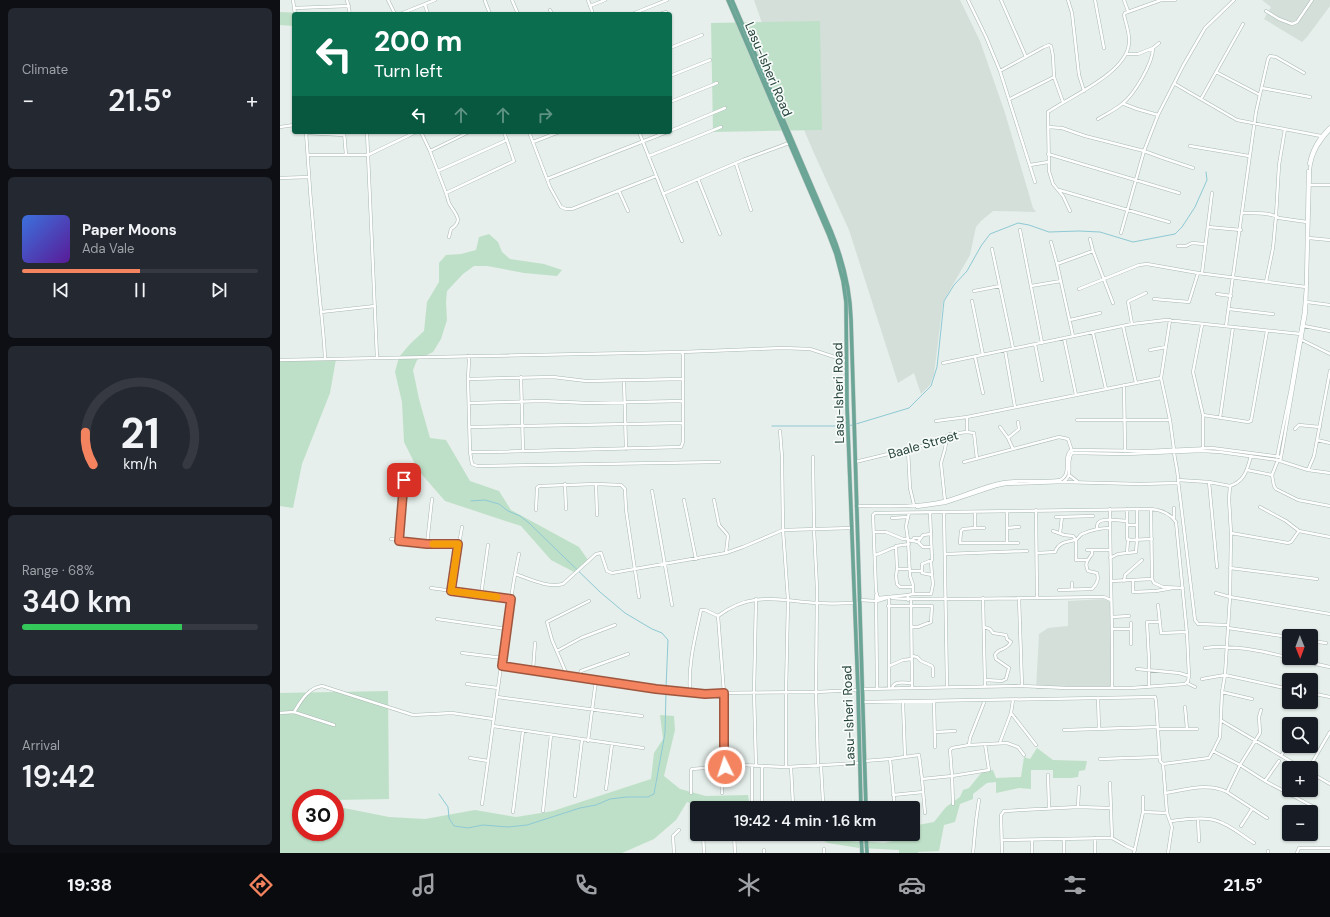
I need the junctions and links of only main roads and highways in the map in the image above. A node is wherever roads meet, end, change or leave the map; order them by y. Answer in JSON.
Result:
{"nodes":[{"id":1,"x":728,"y":0,"type":"edge"},
{"id":2,"x":732,"y":0,"type":"edge"},
{"id":3,"x":734,"y":9,"type":"junction"},
{"id":4,"x":857,"y":656,"type":"junction"},
{"id":5,"x":862,"y":656,"type":"junction"},
{"id":6,"x":860,"y":690,"type":"junction"},
{"id":7,"x":861,"y":801,"type":"edge"},
{"id":8,"x":866,"y":801,"type":"edge"},
{"id":9,"x":861,"y":841,"type":"edge"},
{"id":10,"x":866,"y":841,"type":"edge"},
{"id":11,"x":862,"y":853,"type":"edge"},
{"id":12,"x":867,"y":853,"type":"edge"}],
"edges":[{"from":1,"to":3,"type":"main road","name":"Lasu-Isheri Road"},
{"from":2,"to":3,"type":"main road","name":"Lasu-Isheri Road"},
{"from":3,"to":4,"type":"main road","name":"Lasu-Isheri Road"},
{"from":3,"to":5,"type":"main road","name":"Lasu-Isheri Road"},
{"from":4,"to":5,"type":"main road"},
{"from":4,"to":6,"type":"main road","name":"Lasu-Isheri Road"},
{"from":5,"to":6,"type":"main road","name":"Lasu-Isheri Road"},
{"from":6,"to":7,"type":"main road","name":"Lasu-Isheri Road"},
{"from":6,"to":8,"type":"main road","name":"Lasu-Isheri Road"},
{"from":9,"to":11,"type":"main road"},
{"from":10,"to":12,"type":"main road"}]}
